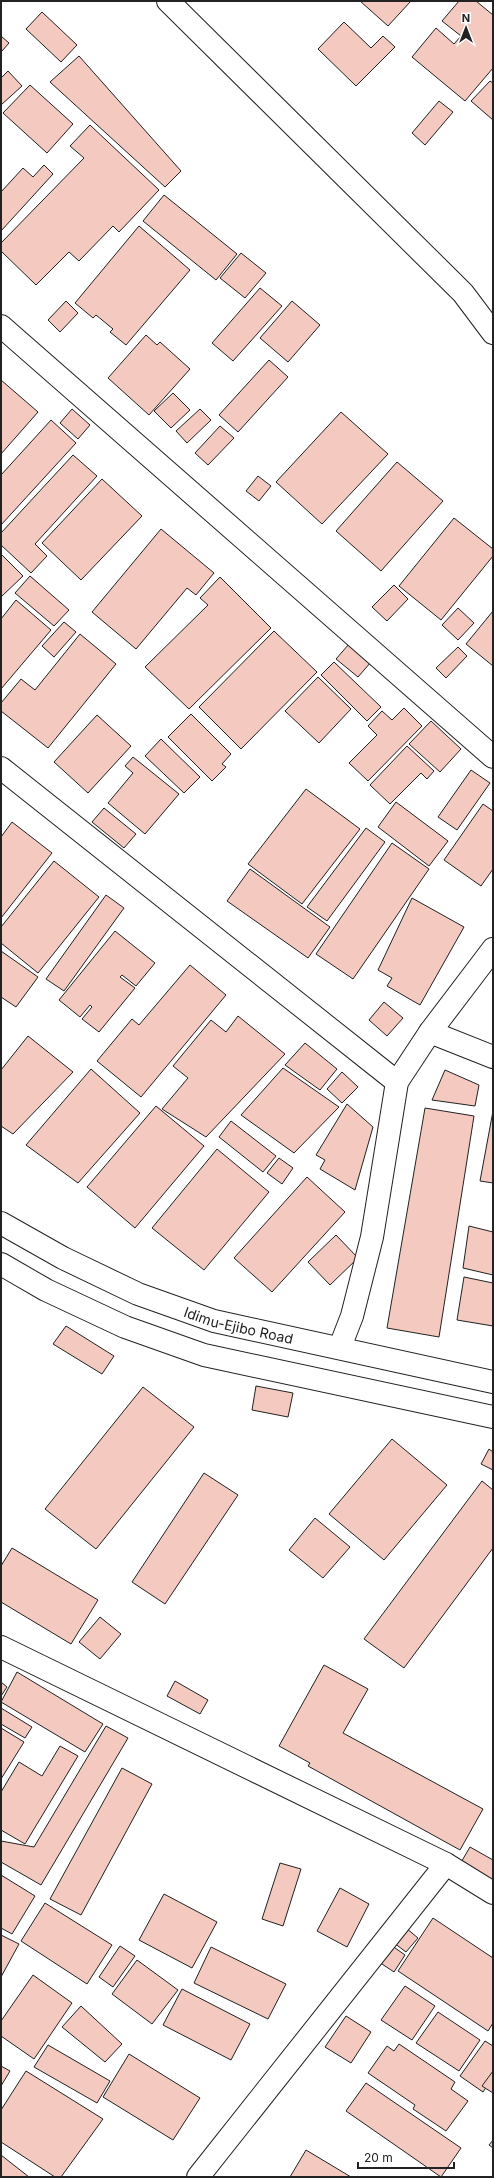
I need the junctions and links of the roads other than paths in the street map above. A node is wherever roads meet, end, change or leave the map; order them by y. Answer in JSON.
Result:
{"nodes":[{"id":1,"x":168,"y":1,"type":"edge"},
{"id":2,"x":1,"y":326,"type":"edge"},
{"id":3,"x":493,"y":333,"type":"edge"},
{"id":4,"x":493,"y":757,"type":"edge"},
{"id":5,"x":1,"y":768,"type":"edge"},
{"id":6,"x":493,"y":949,"type":"edge"},
{"id":7,"x":430,"y":1032,"type":"junction"},
{"id":8,"x":493,"y":1057,"type":"edge"},
{"id":9,"x":397,"y":1082,"type":"junction"},
{"id":10,"x":1,"y":1223,"type":"edge"},
{"id":11,"x":1,"y":1264,"type":"edge"},
{"id":12,"x":340,"y":1348,"type":"junction"},
{"id":13,"x":493,"y":1382,"type":"edge"},
{"id":14,"x":493,"y":1417,"type":"edge"},
{"id":15,"x":1,"y":1647,"type":"edge"},
{"id":16,"x":446,"y":1864,"type":"junction"},
{"id":17,"x":493,"y":1893,"type":"edge"},
{"id":18,"x":198,"y":2177,"type":"edge"}],
"edges":[{"from":1,"to":3,"type":"street"},
{"from":2,"to":4,"type":"street"},
{"from":5,"to":9,"type":"street"},
{"from":6,"to":7,"type":"street"},
{"from":7,"to":8,"type":"street"},
{"from":7,"to":9,"type":"street"},
{"from":9,"to":12,"type":"street"},
{"from":10,"to":12,"type":"street","name":"Idimu-Ejibo Road"},
{"from":11,"to":14,"type":"street"},
{"from":12,"to":13,"type":"street","name":"Idimu-Ejibo Road"},
{"from":15,"to":16,"type":"street"},
{"from":16,"to":17,"type":"street"},
{"from":16,"to":18,"type":"street"}]}
